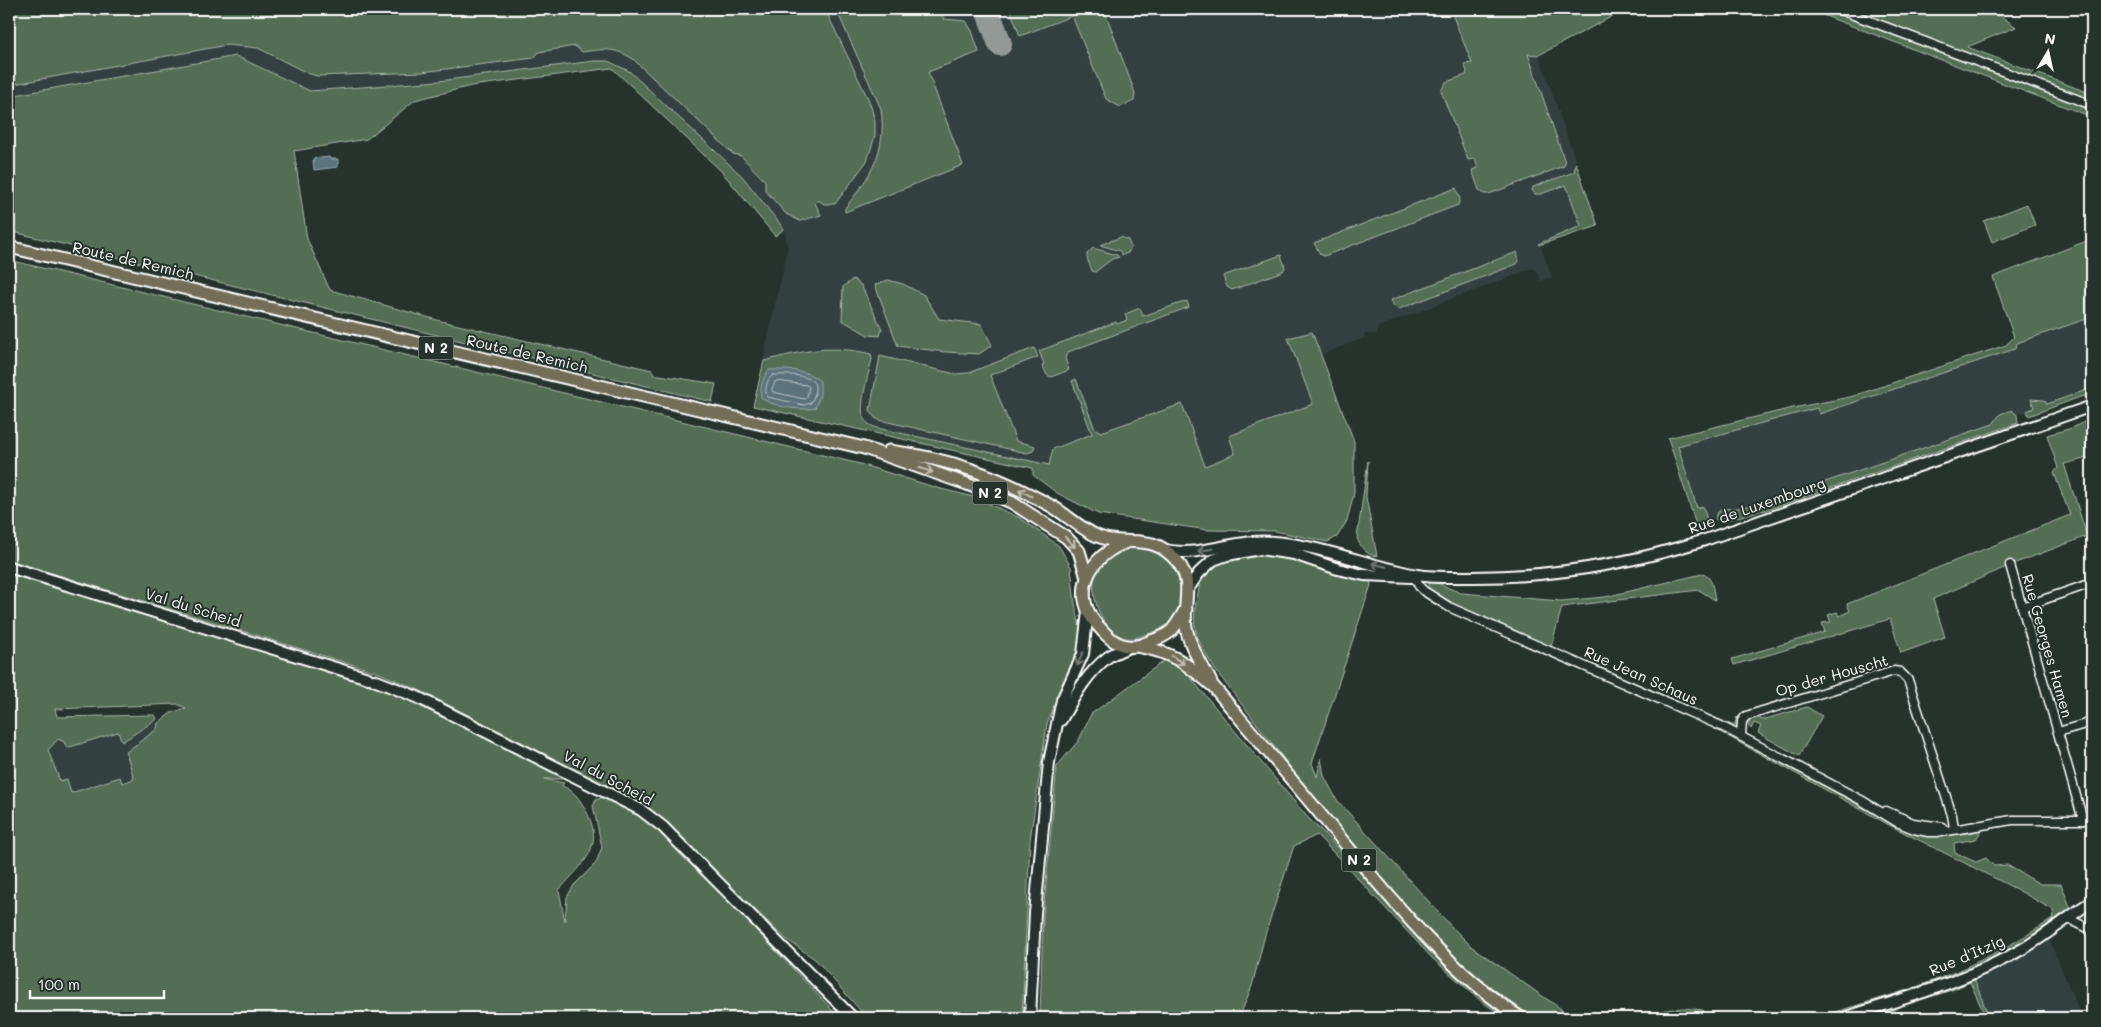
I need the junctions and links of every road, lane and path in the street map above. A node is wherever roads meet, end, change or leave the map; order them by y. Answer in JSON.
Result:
{"nodes":[{"id":1,"x":1838,"y":9,"type":"edge"},
{"id":2,"x":2092,"y":106,"type":"edge"},
{"id":3,"x":9,"y":247,"type":"edge"},
{"id":4,"x":2092,"y":406,"type":"edge"},
{"id":5,"x":864,"y":448,"type":"junction"},
{"id":6,"x":1131,"y":540,"type":"junction"},
{"id":7,"x":1260,"y":549,"type":"junction"},
{"id":8,"x":1165,"y":550,"type":"junction"},
{"id":9,"x":1339,"y":554,"type":"junction"},
{"id":10,"x":2010,"y":565,"type":"dead end"},
{"id":11,"x":9,"y":567,"type":"edge"},
{"id":12,"x":1419,"y":575,"type":"junction"},
{"id":13,"x":1086,"y":578,"type":"junction"},
{"id":14,"x":2092,"y":583,"type":"edge"},
{"id":15,"x":1188,"y":589,"type":"junction"},
{"id":16,"x":2022,"y":607,"type":"junction"},
{"id":17,"x":1186,"y":608,"type":"junction"},
{"id":18,"x":1088,"y":611,"type":"junction"},
{"id":19,"x":1133,"y":646,"type":"junction"},
{"id":20,"x":1213,"y":686,"type":"junction"},
{"id":21,"x":2092,"y":722,"type":"edge"},
{"id":22,"x":1057,"y":727,"type":"junction"},
{"id":23,"x":2058,"y":732,"type":"junction"},
{"id":24,"x":1741,"y":735,"type":"junction"},
{"id":25,"x":2083,"y":820,"type":"junction"},
{"id":26,"x":2092,"y":820,"type":"edge"},
{"id":27,"x":1954,"y":828,"type":"junction"},
{"id":28,"x":2092,"y":901,"type":"edge"},
{"id":29,"x":2069,"y":919,"type":"junction"},
{"id":30,"x":2092,"y":930,"type":"edge"},
{"id":31,"x":853,"y":1018,"type":"edge"},
{"id":32,"x":1030,"y":1018,"type":"edge"},
{"id":33,"x":1521,"y":1018,"type":"edge"},
{"id":34,"x":1844,"y":1018,"type":"edge"}],
"edges":[{"from":1,"to":2,"type":"street"},
{"from":3,"to":5,"type":"main road","name":"Route de Remich","number":"N 2"},
{"from":4,"to":12,"type":"main road","name":"Rue de Luxembourg"},
{"from":6,"to":5,"type":"main road","name":"Route de Remich","number":"N 2","one_way":true},
{"from":5,"to":13,"type":"main road","name":"Route de Remich","number":"N 2","one_way":true},
{"from":6,"to":8,"type":"main road"},
{"from":6,"to":13,"type":"main road"},
{"from":7,"to":9,"type":"main road"},
{"from":7,"to":12,"type":"main road","name":"Rue de Luxembourg"},
{"from":7,"to":15,"type":"main road","name":"Rue de Luxembourg"},
{"from":9,"to":8,"type":"main road","name":"Rue de Luxembourg","one_way":true},
{"from":8,"to":15,"type":"main road"},
{"from":12,"to":9,"type":"main road","name":"Rue de Luxembourg","one_way":true},
{"from":10,"to":16,"type":"street","name":"Rue Georges Hamen"},
{"from":11,"to":31,"type":"main road","name":"Val du Scheid"},
{"from":12,"to":24,"type":"street","name":"Rue Jean Schaus"},
{"from":13,"to":18,"type":"main road"},
{"from":14,"to":16,"type":"street"},
{"from":15,"to":17,"type":"main road"},
{"from":16,"to":23,"type":"street","name":"Rue Georges Hamen"},
{"from":17,"to":19,"type":"main road"},
{"from":17,"to":20,"type":"main road","number":"N 2"},
{"from":18,"to":19,"type":"main road"},
{"from":18,"to":22,"type":"main road","one_way":true},
{"from":19,"to":20,"type":"main road","number":"N 2","one_way":true},
{"from":19,"to":22,"type":"main road"},
{"from":20,"to":33,"type":"main road","number":"N 2"},
{"from":21,"to":23,"type":"street"},
{"from":22,"to":32,"type":"main road"},
{"from":23,"to":25,"type":"street","name":"Rue Georges Hamen"},
{"from":24,"to":27,"type":"street","name":"Rue Jean Schaus"},
{"from":24,"to":27,"type":"street","name":"Op der Houscht"},
{"from":25,"to":26,"type":"street","name":"Rue Jean Schaus"},
{"from":25,"to":27,"type":"street","name":"Rue Jean Schaus"},
{"from":28,"to":29,"type":"main road","name":"Rue d'Itzig"},
{"from":29,"to":30,"type":"street"},
{"from":29,"to":34,"type":"main road","name":"Rue d'Itzig"}]}
